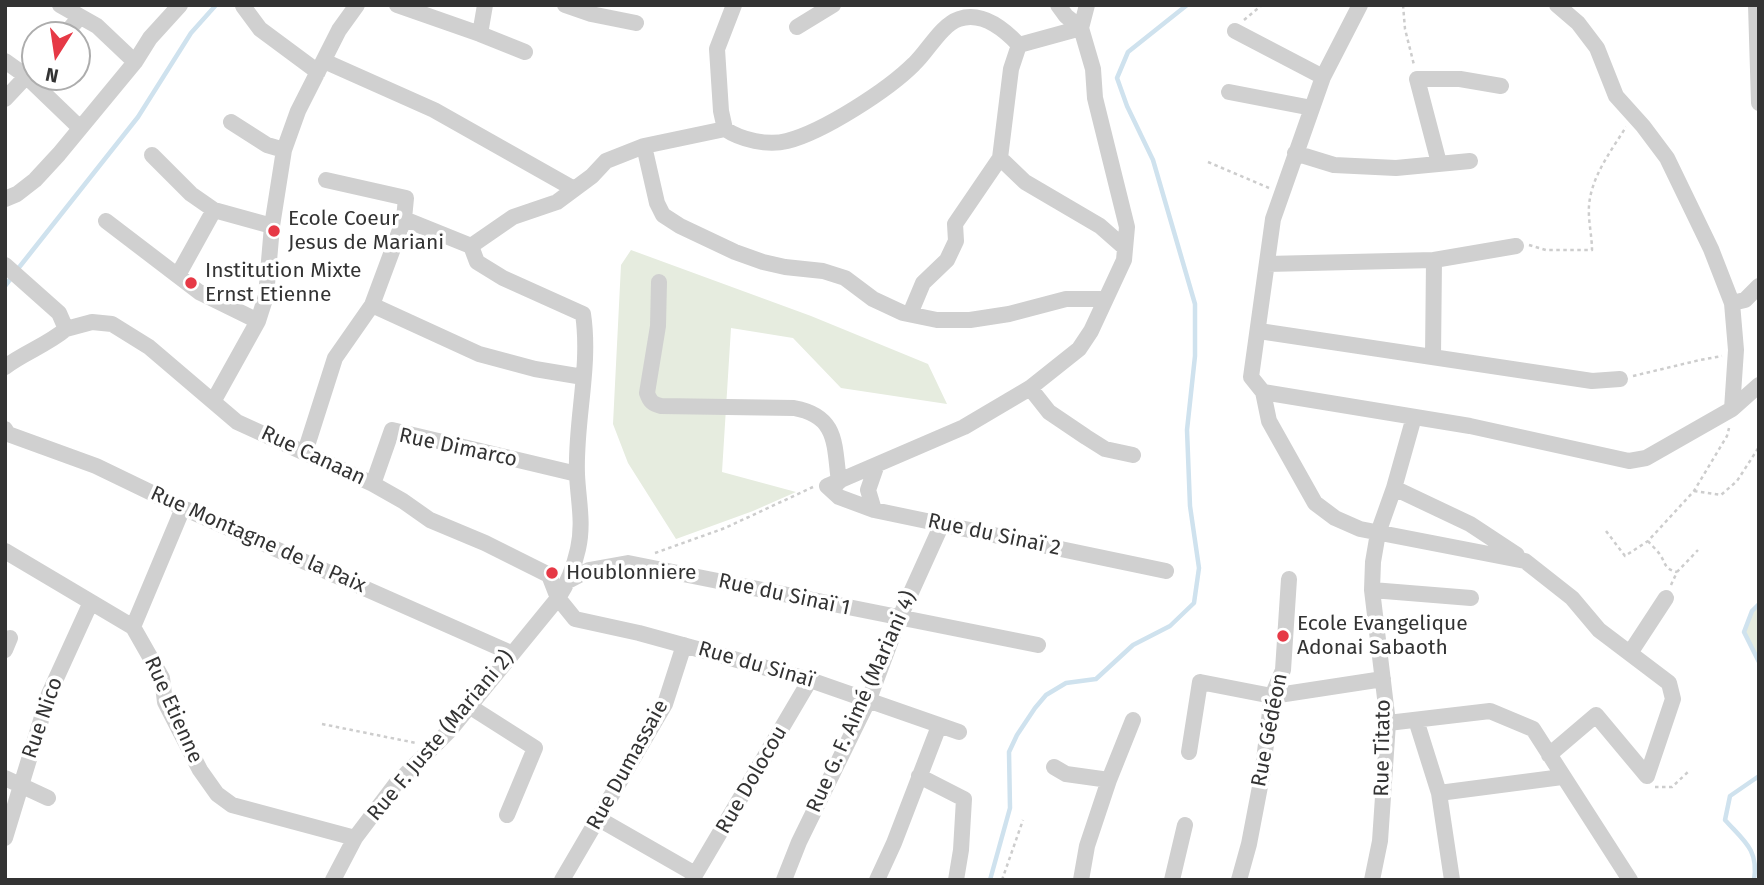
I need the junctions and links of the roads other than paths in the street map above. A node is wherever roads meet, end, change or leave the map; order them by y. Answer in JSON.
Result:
{"nodes":[{"id":1,"x":61,"y":5,"type":"edge"},
{"id":2,"x":180,"y":5,"type":"edge"},
{"id":3,"x":357,"y":5,"type":"edge"},
{"id":4,"x":397,"y":5,"type":"edge"},
{"id":5,"x":485,"y":5,"type":"edge"},
{"id":6,"x":565,"y":5,"type":"edge"},
{"id":7,"x":734,"y":5,"type":"edge"},
{"id":8,"x":833,"y":5,"type":"edge"},
{"id":9,"x":1058,"y":5,"type":"edge"},
{"id":10,"x":1087,"y":5,"type":"edge"},
{"id":11,"x":1360,"y":5,"type":"edge"},
{"id":12,"x":1558,"y":5,"type":"edge"},
{"id":13,"x":1756,"y":5,"type":"edge"},
{"id":14,"x":243,"y":6,"type":"edge"},
{"id":15,"x":80,"y":17,"type":"junction"},
{"id":16,"x":76,"y":21,"type":"edge"},
{"id":17,"x":636,"y":23,"type":"dead end"},
{"id":18,"x":797,"y":27,"type":"dead end"},
{"id":19,"x":1081,"y":27,"type":"junction"},
{"id":20,"x":1235,"y":31,"type":"road end"},
{"id":21,"x":480,"y":34,"type":"junction"},
{"id":22,"x":1019,"y":45,"type":"junction"},
{"id":23,"x":525,"y":52,"type":"dead end"},
{"id":24,"x":135,"y":62,"type":"junction"},
{"id":25,"x":321,"y":67,"type":"junction"},
{"id":26,"x":1323,"y":77,"type":"junction"},
{"id":27,"x":21,"y":82,"type":"edge"},
{"id":28,"x":1501,"y":86,"type":"dead end"},
{"id":29,"x":48,"y":91,"type":"edge"},
{"id":30,"x":1229,"y":92,"type":"dead end"},
{"id":31,"x":5,"y":99,"type":"edge"},
{"id":32,"x":1759,"y":103,"type":"edge"},
{"id":33,"x":1311,"y":108,"type":"junction"},
{"id":34,"x":231,"y":122,"type":"dead end"},
{"id":35,"x":80,"y":128,"type":"junction"},
{"id":36,"x":726,"y":129,"type":"junction"},
{"id":37,"x":644,"y":146,"type":"junction"},
{"id":38,"x":284,"y":150,"type":"junction"},
{"id":39,"x":1294,"y":153,"type":"junction"},
{"id":40,"x":152,"y":155,"type":"dead end"},
{"id":41,"x":1000,"y":158,"type":"junction"},
{"id":42,"x":1470,"y":161,"type":"dead end"},
{"id":43,"x":1439,"y":163,"type":"junction"},
{"id":44,"x":326,"y":180,"type":"dead end"},
{"id":45,"x":574,"y":189,"type":"junction"},
{"id":46,"x":5,"y":199,"type":"edge"},
{"id":47,"x":214,"y":210,"type":"junction"},
{"id":48,"x":404,"y":219,"type":"junction"},
{"id":49,"x":106,"y":221,"type":"dead end"},
{"id":50,"x":272,"y":226,"type":"junction"},
{"id":51,"x":471,"y":246,"type":"junction"},
{"id":52,"x":1516,"y":246,"type":"road end"},
{"id":53,"x":1125,"y":248,"type":"junction"},
{"id":54,"x":1434,"y":260,"type":"junction"},
{"id":55,"x":1267,"y":264,"type":"junction"},
{"id":56,"x":5,"y":265,"type":"edge"},
{"id":57,"x":178,"y":275,"type":"junction"},
{"id":58,"x":659,"y":282,"type":"dead end"},
{"id":59,"x":1759,"y":286,"type":"edge"},
{"id":60,"x":1104,"y":299,"type":"junction"},
{"id":61,"x":1732,"y":303,"type":"junction"},
{"id":62,"x":372,"y":305,"type":"junction"},
{"id":63,"x":910,"y":314,"type":"junction"},
{"id":64,"x":258,"y":321,"type":"junction"},
{"id":65,"x":66,"y":329,"type":"junction"},
{"id":66,"x":1259,"y":331,"type":"junction"},
{"id":67,"x":1433,"y":357,"type":"junction"},
{"id":68,"x":5,"y":367,"type":"edge"},
{"id":69,"x":583,"y":377,"type":"junction"},
{"id":70,"x":1620,"y":379,"type":"road end"},
{"id":71,"x":1759,"y":385,"type":"edge"},
{"id":72,"x":1030,"y":388,"type":"junction"},
{"id":73,"x":1263,"y":392,"type":"junction"},
{"id":74,"x":214,"y":400,"type":"junction"},
{"id":75,"x":1732,"y":409,"type":"junction"},
{"id":76,"x":1414,"y":417,"type":"junction"},
{"id":77,"x":6,"y":438,"type":"edge"},
{"id":78,"x":305,"y":452,"type":"junction"},
{"id":79,"x":1133,"y":455,"type":"dead end"},
{"id":80,"x":876,"y":467,"type":"junction"},
{"id":81,"x":577,"y":474,"type":"junction"},
{"id":82,"x":373,"y":484,"type":"junction"},
{"id":83,"x":833,"y":484,"type":"junction"},
{"id":84,"x":1394,"y":488,"type":"junction"},
{"id":85,"x":183,"y":508,"type":"junction"},
{"id":86,"x":874,"y":510,"type":"junction"},
{"id":87,"x":942,"y":524,"type":"junction"},
{"id":88,"x":1378,"y":533,"type":"junction"},
{"id":89,"x":5,"y":551,"type":"edge"},
{"id":90,"x":1525,"y":561,"type":"junction"},
{"id":91,"x":1166,"y":571,"type":"dead end"},
{"id":92,"x":1289,"y":579,"type":"dead end"},
{"id":93,"x":568,"y":581,"type":"junction"},
{"id":94,"x":1373,"y":590,"type":"junction"},
{"id":95,"x":558,"y":598,"type":"junction"},
{"id":96,"x":1471,"y":598,"type":"dead end"},
{"id":97,"x":1666,"y":598,"type":"road end"},
{"id":98,"x":91,"y":602,"type":"junction"},
{"id":99,"x":899,"y":619,"type":"junction"},
{"id":100,"x":133,"y":627,"type":"junction"},
{"id":101,"x":684,"y":645,"type":"junction"},
{"id":102,"x":1038,"y":645,"type":"dead end"},
{"id":103,"x":511,"y":653,"type":"junction"},
{"id":104,"x":1630,"y":653,"type":"junction"},
{"id":105,"x":1383,"y":679,"type":"junction"},
{"id":106,"x":810,"y":680,"type":"junction"},
{"id":107,"x":1272,"y":696,"type":"junction"},
{"id":108,"x":869,"y":699,"type":"junction"},
{"id":109,"x":469,"y":706,"type":"junction"},
{"id":110,"x":1133,"y":720,"type":"dead end"},
{"id":111,"x":1416,"y":720,"type":"junction"},
{"id":112,"x":1388,"y":723,"type":"junction"},
{"id":113,"x":939,"y":726,"type":"junction"},
{"id":114,"x":959,"y":732,"type":"dead end"},
{"id":115,"x":1189,"y":752,"type":"dead end"},
{"id":116,"x":1549,"y":755,"type":"junction"},
{"id":117,"x":1054,"y":767,"type":"dead end"},
{"id":118,"x":919,"y":776,"type":"junction"},
{"id":119,"x":1562,"y":777,"type":"junction"},
{"id":120,"x":5,"y":778,"type":"edge"},
{"id":121,"x":1108,"y":780,"type":"junction"},
{"id":122,"x":21,"y":785,"type":"junction"},
{"id":123,"x":1439,"y":793,"type":"junction"},
{"id":124,"x":48,"y":797,"type":"dead end"},
{"id":125,"x":507,"y":815,"type":"dead end"},
{"id":126,"x":598,"y":819,"type":"junction"},
{"id":127,"x":1185,"y":825,"type":"dead end"},
{"id":128,"x":5,"y":838,"type":"edge"},
{"id":129,"x":355,"y":838,"type":"junction"},
{"id":130,"x":694,"y":877,"type":"edge"},
{"id":131,"x":333,"y":880,"type":"edge"},
{"id":132,"x":562,"y":880,"type":"edge"},
{"id":133,"x":784,"y":880,"type":"edge"},
{"id":134,"x":877,"y":880,"type":"edge"},
{"id":135,"x":956,"y":880,"type":"edge"},
{"id":136,"x":1081,"y":880,"type":"edge"},
{"id":137,"x":1172,"y":880,"type":"edge"},
{"id":138,"x":1239,"y":880,"type":"edge"},
{"id":139,"x":1372,"y":880,"type":"edge"},
{"id":140,"x":1452,"y":880,"type":"edge"},
{"id":141,"x":1630,"y":880,"type":"edge"}],
"edges":[{"from":1,"to":15,"type":"street"},
{"from":2,"to":24,"type":"street"},
{"from":3,"to":25,"type":"street"},
{"from":4,"to":21,"type":"street"},
{"from":5,"to":21,"type":"street"},
{"from":6,"to":17,"type":"street"},
{"from":7,"to":36,"type":"street"},
{"from":8,"to":18,"type":"street"},
{"from":9,"to":19,"type":"street"},
{"from":10,"to":19,"type":"street"},
{"from":11,"to":26,"type":"street"},
{"from":12,"to":61,"type":"street"},
{"from":13,"to":32,"type":"street"},
{"from":14,"to":25,"type":"street"},
{"from":15,"to":16,"type":"street"},
{"from":15,"to":24,"type":"street"},
{"from":19,"to":22,"type":"street"},
{"from":19,"to":53,"type":"street"},
{"from":20,"to":26,"type":"street"},
{"from":21,"to":23,"type":"street"},
{"from":22,"to":36,"type":"street"},
{"from":22,"to":41,"type":"street"},
{"from":24,"to":35,"type":"street"},
{"from":25,"to":38,"type":"street"},
{"from":25,"to":45,"type":"street"},
{"from":26,"to":33,"type":"street"},
{"from":27,"to":31,"type":"street"},
{"from":28,"to":43,"type":"street"},
{"from":29,"to":35,"type":"street"},
{"from":30,"to":33,"type":"street"},
{"from":33,"to":39,"type":"street"},
{"from":34,"to":38,"type":"street"},
{"from":35,"to":46,"type":"street"},
{"from":36,"to":37,"type":"street"},
{"from":37,"to":45,"type":"street"},
{"from":37,"to":63,"type":"street"},
{"from":38,"to":50,"type":"street"},
{"from":39,"to":43,"type":"street"},
{"from":39,"to":55,"type":"street"},
{"from":40,"to":47,"type":"street"},
{"from":41,"to":53,"type":"street"},
{"from":41,"to":63,"type":"street"},
{"from":42,"to":43,"type":"street"},
{"from":44,"to":48,"type":"street"},
{"from":45,"to":51,"type":"street"},
{"from":47,"to":50,"type":"street"},
{"from":47,"to":57,"type":"street"},
{"from":48,"to":51,"type":"street"},
{"from":48,"to":62,"type":"street"},
{"from":49,"to":57,"type":"street"},
{"from":50,"to":64,"type":"street"},
{"from":51,"to":69,"type":"street","name":"Rue F. Juste (Mariani 2)"},
{"from":52,"to":54,"type":"street"},
{"from":53,"to":60,"type":"street"},
{"from":54,"to":55,"type":"street"},
{"from":54,"to":67,"type":"street"},
{"from":55,"to":66,"type":"street"},
{"from":56,"to":65,"type":"street"},
{"from":57,"to":64,"type":"street"},
{"from":58,"to":83,"type":"street"},
{"from":59,"to":61,"type":"street"},
{"from":60,"to":63,"type":"street"},
{"from":60,"to":72,"type":"street"},
{"from":61,"to":75,"type":"street"},
{"from":62,"to":69,"type":"street"},
{"from":62,"to":78,"type":"street"},
{"from":64,"to":74,"type":"street"},
{"from":65,"to":68,"type":"street"},
{"from":65,"to":74,"type":"street","name":"Rue Canaan"},
{"from":66,"to":67,"type":"street"},
{"from":66,"to":73,"type":"street"},
{"from":67,"to":70,"type":"street"},
{"from":69,"to":81,"type":"street","name":"Rue F. Juste (Mariani 2)"},
{"from":71,"to":75,"type":"street"},
{"from":72,"to":79,"type":"street"},
{"from":72,"to":80,"type":"street"},
{"from":73,"to":76,"type":"street"},
{"from":73,"to":88,"type":"street"},
{"from":74,"to":78,"type":"street","name":"Rue Canaan"},
{"from":75,"to":76,"type":"street"},
{"from":76,"to":84,"type":"street","name":"Rue Titato"},
{"from":77,"to":85,"type":"street","name":"Rue Montagne de la Paix"},
{"from":78,"to":82,"type":"street","name":"Rue Canaan"},
{"from":80,"to":83,"type":"street"},
{"from":80,"to":86,"type":"street"},
{"from":81,"to":82,"type":"street","name":"Rue Dimarco"},
{"from":81,"to":93,"type":"street","name":"Rue F. Juste (Mariani 2)"},
{"from":82,"to":95,"type":"street","name":"Rue Canaan"},
{"from":83,"to":86,"type":"street","name":"Rue du Sinaï 2"},
{"from":84,"to":88,"type":"street","name":"Rue Titato"},
{"from":84,"to":90,"type":"street"},
{"from":85,"to":100,"type":"street"},
{"from":85,"to":103,"type":"street","name":"Rue Montagne de la Paix"},
{"from":86,"to":87,"type":"street","name":"Rue du Sinaï 2"},
{"from":87,"to":91,"type":"street","name":"Rue du Sinaï 2"},
{"from":87,"to":99,"type":"street","name":"Rue G. F. Aimé (Mariani 4)"},
{"from":88,"to":90,"type":"street"},
{"from":88,"to":94,"type":"street","name":"Rue Titato"},
{"from":89,"to":98,"type":"street","name":"Rue Etienne"},
{"from":90,"to":104,"type":"street"},
{"from":92,"to":107,"type":"street","name":"Rue Gédéon"},
{"from":93,"to":95,"type":"street","name":"Rue F. Juste (Mariani 2)"},
{"from":93,"to":99,"type":"street","name":"Rue du Sinaï 1"},
{"from":94,"to":96,"type":"street"},
{"from":94,"to":105,"type":"street","name":"Rue Titato"},
{"from":95,"to":101,"type":"street","name":"Rue du Sinaï"},
{"from":95,"to":103,"type":"street","name":"Rue F. Juste (Mariani 2)"},
{"from":97,"to":104,"type":"street"},
{"from":98,"to":100,"type":"street","name":"Rue Etienne"},
{"from":98,"to":122,"type":"street","name":"Rue Nico"},
{"from":99,"to":102,"type":"street","name":"Rue du Sinaï 1"},
{"from":99,"to":108,"type":"street","name":"Rue G. F. Aimé (Mariani 4)"},
{"from":100,"to":129,"type":"street","name":"Rue Etienne"},
{"from":101,"to":106,"type":"street","name":"Rue du Sinaï"},
{"from":101,"to":126,"type":"street","name":"Rue Dumassaie"},
{"from":103,"to":109,"type":"street","name":"Rue F. Juste (Mariani 2)"},
{"from":104,"to":116,"type":"street"},
{"from":105,"to":107,"type":"street"},
{"from":105,"to":112,"type":"street","name":"Rue Titato"},
{"from":106,"to":108,"type":"street","name":"Rue du Sinaï"},
{"from":106,"to":130,"type":"street","name":"Rue Dolocou"},
{"from":107,"to":115,"type":"street"},
{"from":107,"to":138,"type":"street","name":"Rue Gédéon"},
{"from":108,"to":113,"type":"street","name":"Rue du Sinaï"},
{"from":108,"to":133,"type":"street","name":"Rue G. F. Aimé (Mariani 4)"},
{"from":109,"to":125,"type":"street"},
{"from":109,"to":129,"type":"street","name":"Rue F. Juste (Mariani 2)"},
{"from":110,"to":121,"type":"street"},
{"from":111,"to":112,"type":"street"},
{"from":111,"to":116,"type":"street"},
{"from":111,"to":123,"type":"street"},
{"from":112,"to":139,"type":"street","name":"Rue Titato"},
{"from":113,"to":114,"type":"street","name":"Rue du Sinaï"},
{"from":113,"to":118,"type":"street"},
{"from":116,"to":119,"type":"street"},
{"from":117,"to":121,"type":"street"},
{"from":118,"to":134,"type":"street"},
{"from":118,"to":135,"type":"street"},
{"from":119,"to":123,"type":"street"},
{"from":119,"to":141,"type":"street"},
{"from":120,"to":122,"type":"street"},
{"from":121,"to":136,"type":"street"},
{"from":122,"to":124,"type":"street"},
{"from":122,"to":128,"type":"street","name":"Rue Nico"},
{"from":123,"to":140,"type":"street"},
{"from":126,"to":130,"type":"street"},
{"from":126,"to":132,"type":"street","name":"Rue Dumassaie"},
{"from":127,"to":137,"type":"street"},
{"from":129,"to":131,"type":"street","name":"Rue F. Juste (Mariani 2)"}]}
